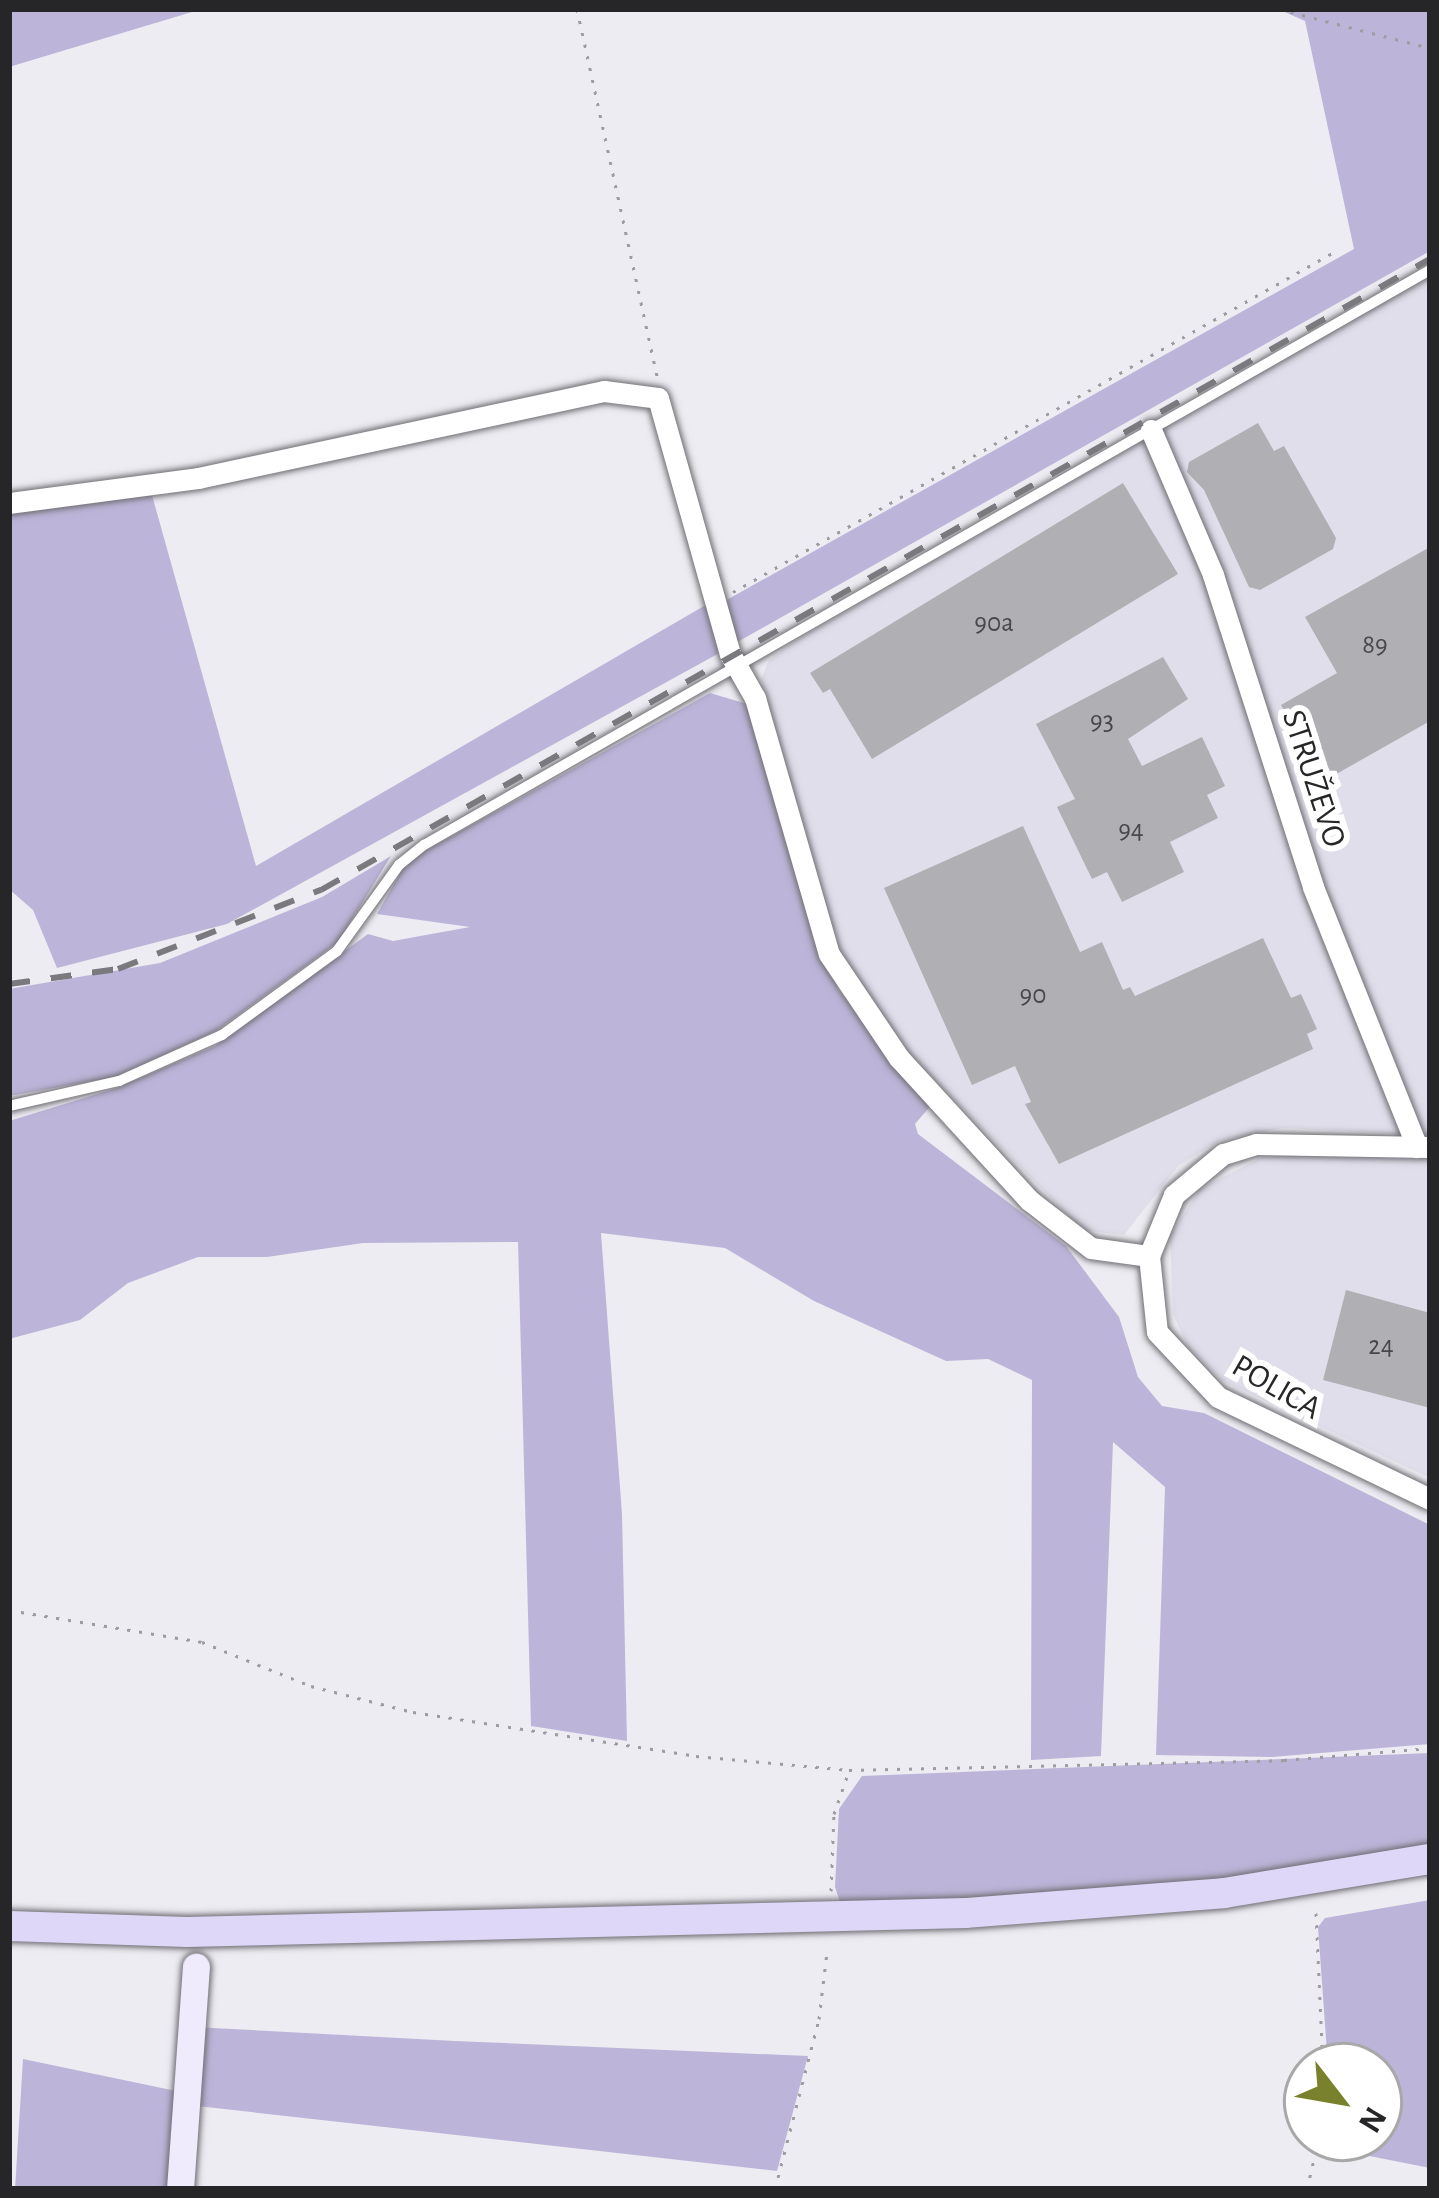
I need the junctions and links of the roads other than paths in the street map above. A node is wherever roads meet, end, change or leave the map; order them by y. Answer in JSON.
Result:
{"nodes":[{"id":1,"x":1430,"y":271,"type":"edge"},
{"id":2,"x":1151,"y":430,"type":"junction"},
{"id":3,"x":9,"y":503,"type":"edge"},
{"id":4,"x":742,"y":665,"type":"junction"},
{"id":5,"x":9,"y":1106,"type":"edge"},
{"id":6,"x":1424,"y":1147,"type":"edge"},
{"id":7,"x":1150,"y":1256,"type":"junction"},
{"id":8,"x":1430,"y":1499,"type":"edge"},
{"id":9,"x":1430,"y":1859,"type":"edge"},
{"id":10,"x":9,"y":1926,"type":"edge"},
{"id":11,"x":196,"y":1967,"type":"dead end"},
{"id":12,"x":180,"y":2189,"type":"edge"}],
"edges":[{"from":1,"to":2,"type":"lane"},
{"from":2,"to":4,"type":"lane"},
{"from":2,"to":6,"type":"street","name":"STRUŽEVO"},
{"from":3,"to":4,"type":"street"},
{"from":4,"to":5,"type":"lane"},
{"from":4,"to":7,"type":"street"},
{"from":6,"to":7,"type":"street","name":"POLICA"},
{"from":7,"to":8,"type":"street","name":"POLICA"},
{"from":9,"to":10,"type":"main road"},
{"from":11,"to":12,"type":"street"}]}
